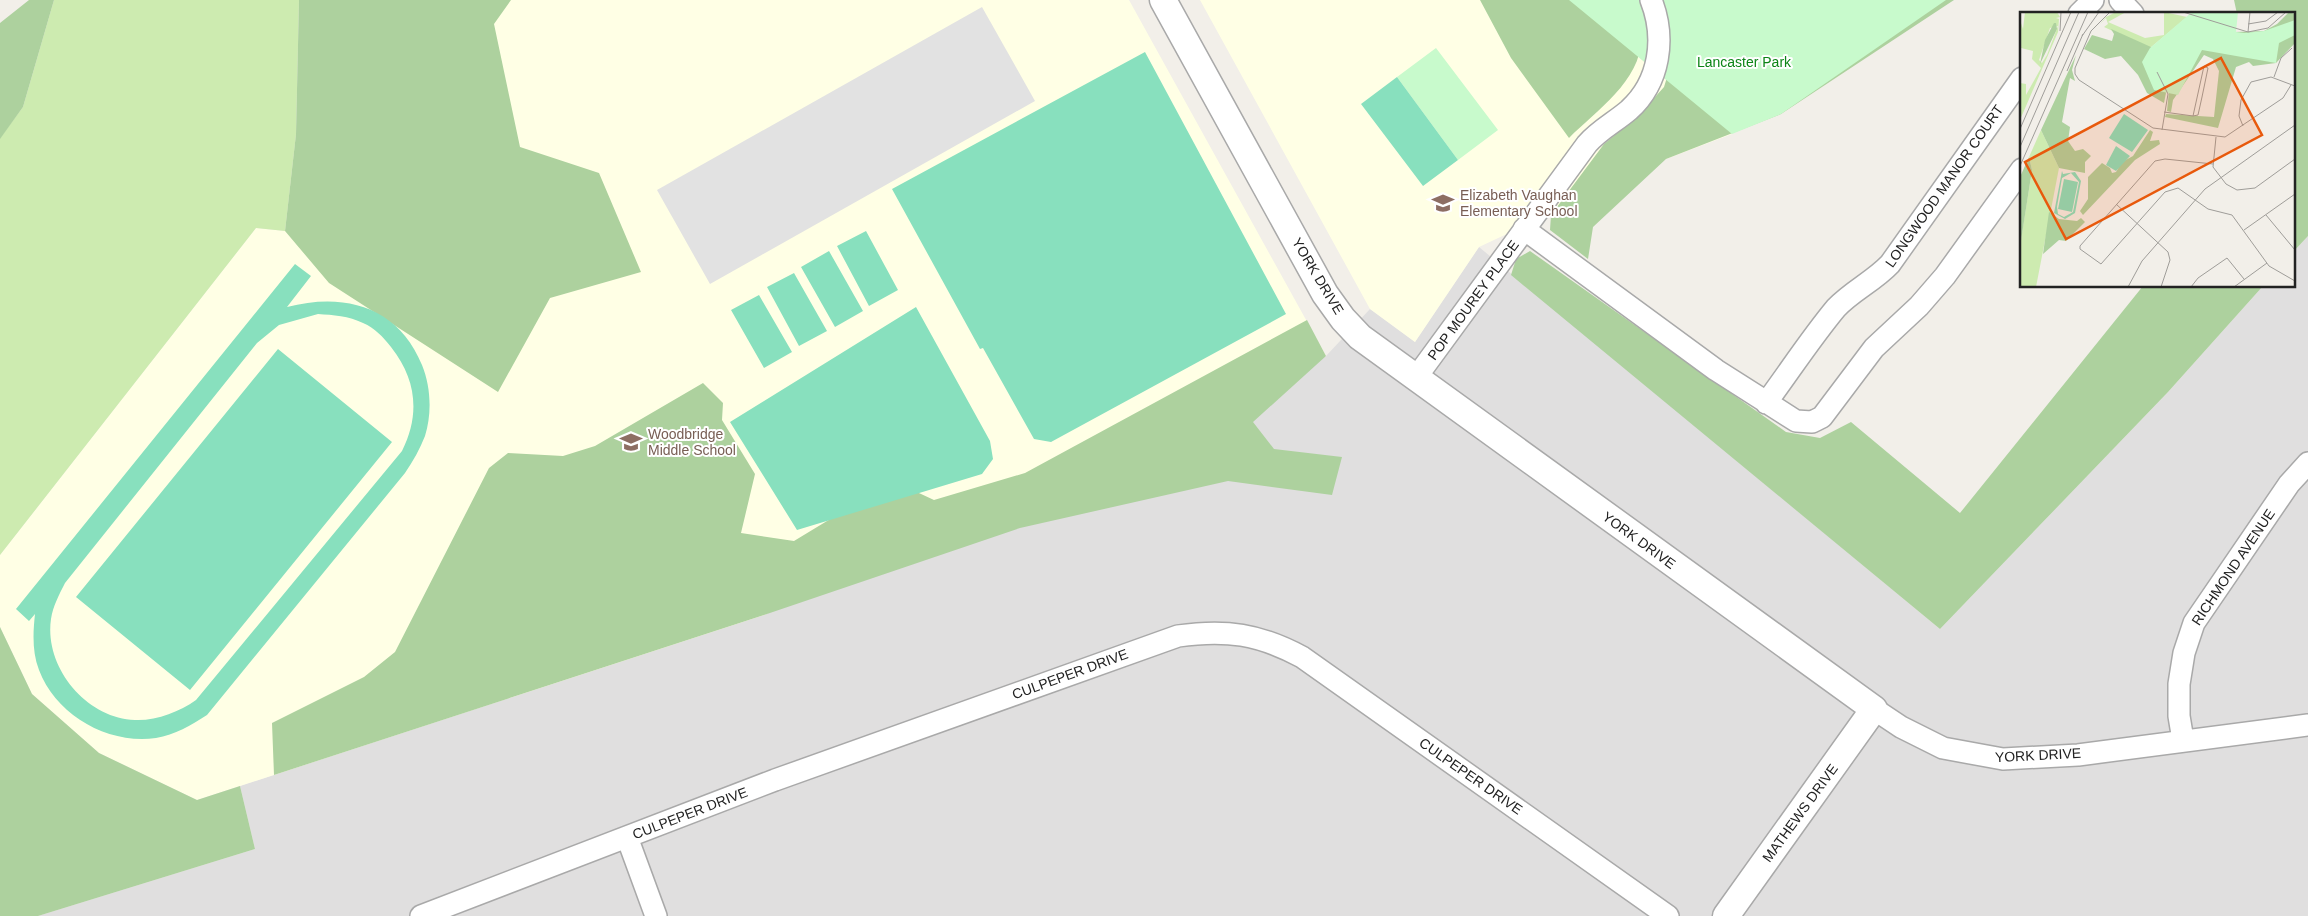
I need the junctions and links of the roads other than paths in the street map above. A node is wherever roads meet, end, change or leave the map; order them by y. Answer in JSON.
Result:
{"nodes":[{"id":1,"x":1163,"y":0,"type":"edge"},
{"id":2,"x":1651,"y":0,"type":"edge"},
{"id":3,"x":2093,"y":0,"type":"edge"},
{"id":4,"x":2120,"y":0,"type":"edge"},
{"id":5,"x":2082,"y":12,"type":"edge"},
{"id":6,"x":2131,"y":12,"type":"edge"},
{"id":7,"x":2020,"y":81,"type":"edge"},
{"id":8,"x":2020,"y":172,"type":"edge"},
{"id":9,"x":1524,"y":229,"type":"junction"},
{"id":10,"x":1415,"y":379,"type":"junction"},
{"id":11,"x":1766,"y":403,"type":"junction"},
{"id":12,"x":2308,"y":463,"type":"edge"},
{"id":13,"x":1874,"y":709,"type":"junction"},
{"id":14,"x":2308,"y":725,"type":"edge"},
{"id":15,"x":2183,"y":740,"type":"junction"},
{"id":16,"x":627,"y":837,"type":"junction"},
{"id":17,"x":422,"y":916,"type":"edge"},
{"id":18,"x":656,"y":916,"type":"edge"},
{"id":19,"x":1668,"y":916,"type":"edge"},
{"id":20,"x":1726,"y":916,"type":"edge"}],
"edges":[{"from":1,"to":10,"type":"street","name":"YORK DRIVE"},
{"from":2,"to":9,"type":"street","name":"POP MOUREY PLACE"},
{"from":3,"to":5,"type":"street"},
{"from":4,"to":6,"type":"street"},
{"from":7,"to":11,"type":"street","name":"LONGWOOD MANOR COURT"},
{"from":8,"to":11,"type":"street"},
{"from":9,"to":10,"type":"street","name":"POP MOUREY PLACE"},
{"from":9,"to":11,"type":"street"},
{"from":10,"to":13,"type":"street","name":"YORK DRIVE"},
{"from":12,"to":15,"type":"street","name":"RICHMOND AVENUE"},
{"from":13,"to":15,"type":"street","name":"YORK DRIVE"},
{"from":13,"to":20,"type":"street","name":"MATHEWS DRIVE"},
{"from":14,"to":15,"type":"street","name":"YORK DRIVE"},
{"from":16,"to":17,"type":"street","name":"CULPEPER DRIVE"},
{"from":16,"to":18,"type":"street"},
{"from":16,"to":19,"type":"street","name":"CULPEPER DRIVE"}]}
